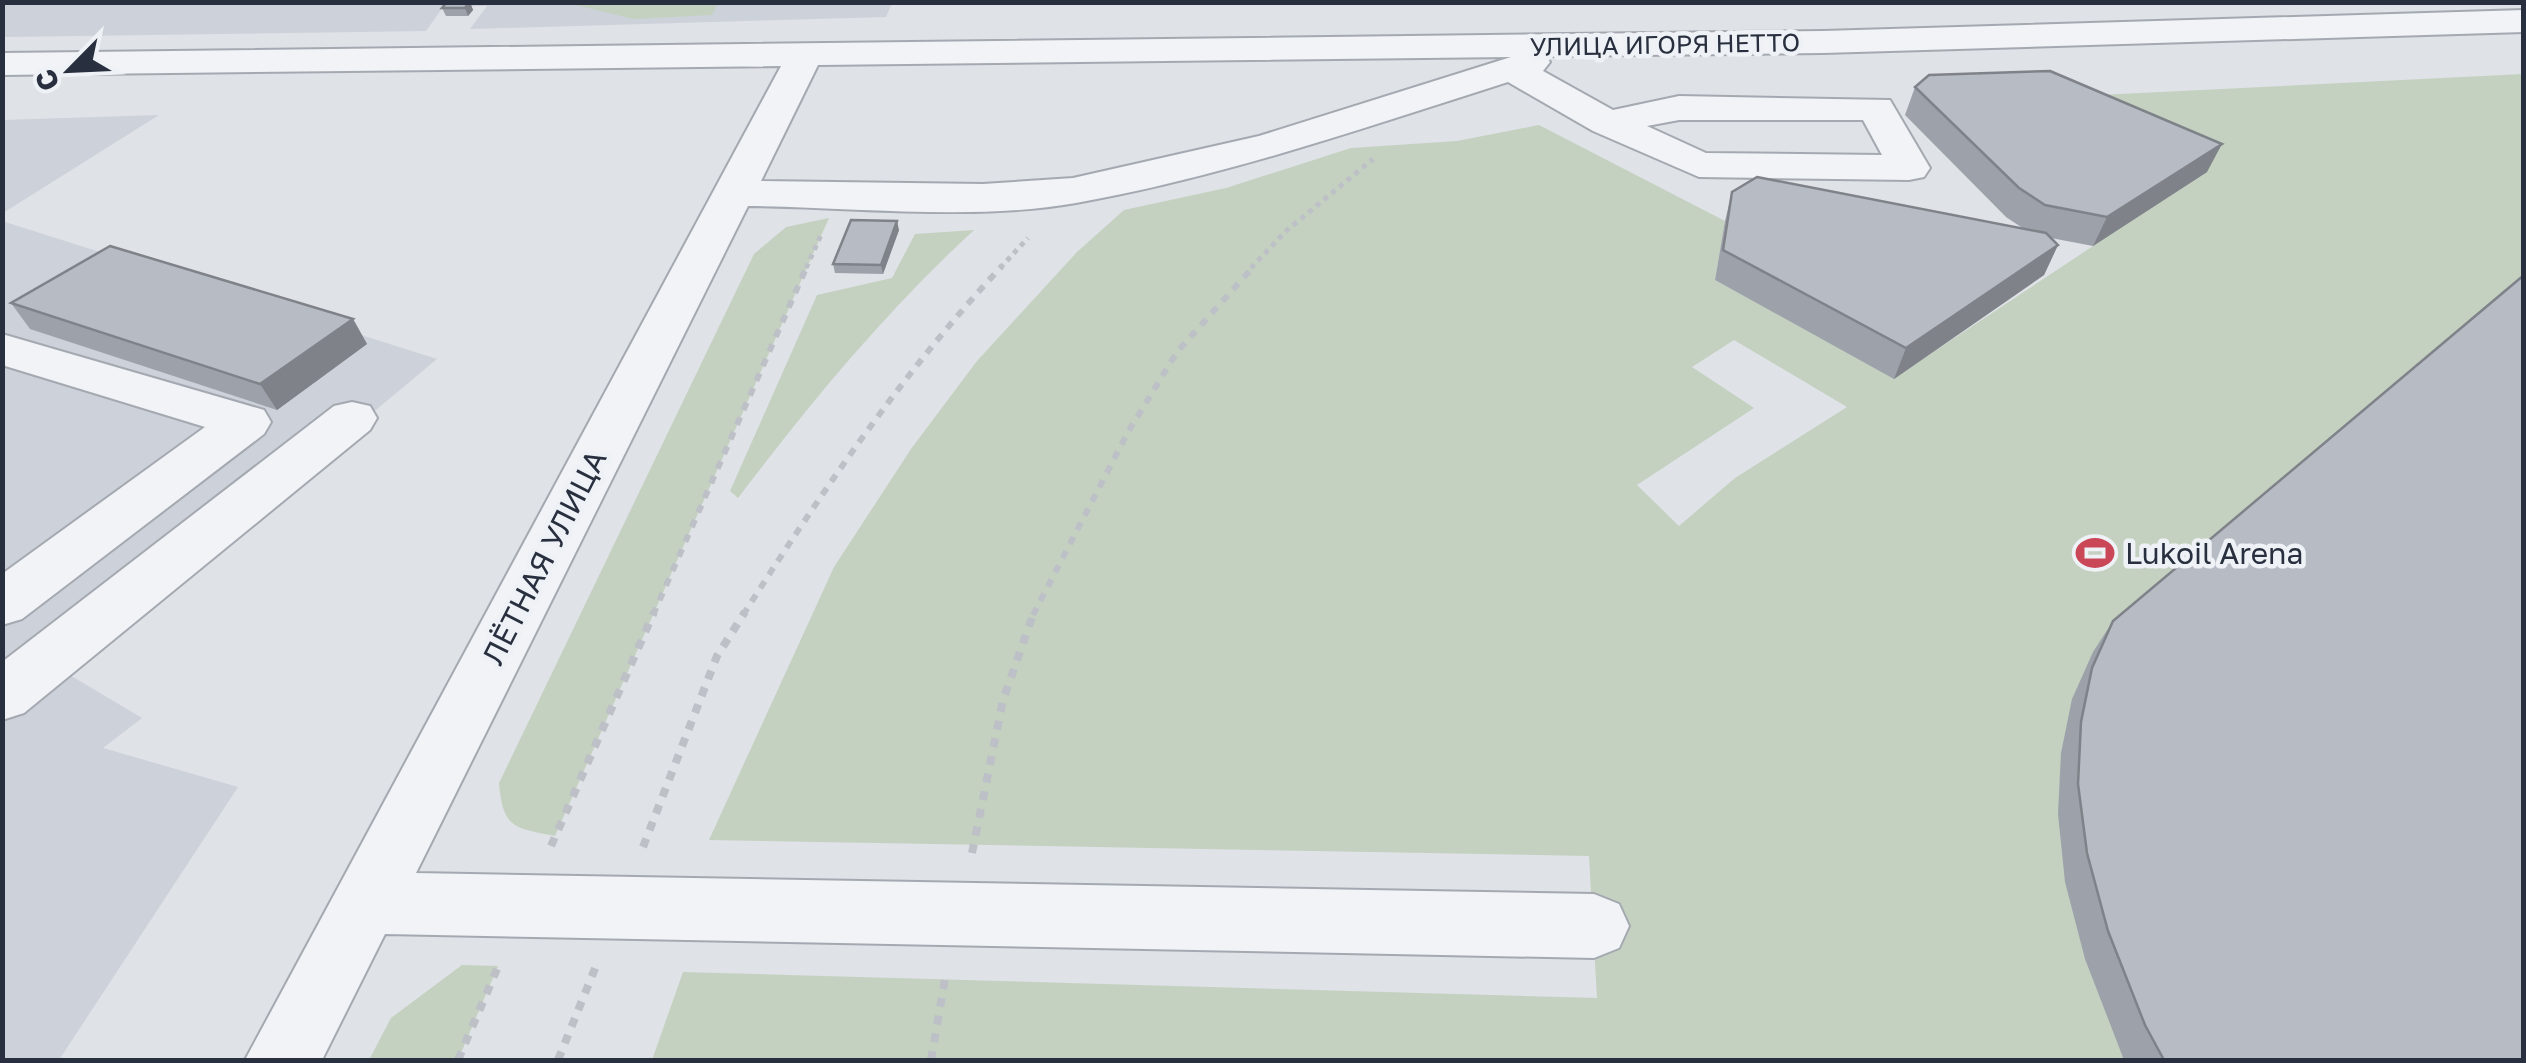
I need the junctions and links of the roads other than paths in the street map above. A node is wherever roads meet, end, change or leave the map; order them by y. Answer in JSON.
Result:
{"nodes":[{"id":1,"x":2060,"y":2,"type":"edge"},
{"id":2,"x":2524,"y":20,"type":"edge"},
{"id":3,"x":2193,"y":32,"type":"junction"},
{"id":4,"x":1576,"y":45,"type":"junction"},
{"id":5,"x":806,"y":53,"type":"junction"},
{"id":6,"x":21,"y":64,"type":"edge"},
{"id":7,"x":1513,"y":69,"type":"junction"},
{"id":8,"x":2,"y":95,"type":"edge"},
{"id":9,"x":1607,"y":123,"type":"junction"},
{"id":10,"x":733,"y":193,"type":"junction"},
{"id":11,"x":2,"y":349,"type":"edge"},
{"id":12,"x":352,"y":418,"type":"dead end"},
{"id":13,"x":2,"y":604,"type":"edge"},
{"id":14,"x":2,"y":616,"type":"edge"},
{"id":15,"x":67,"y":644,"type":"junction"},
{"id":16,"x":2,"y":696,"type":"edge"},
{"id":17,"x":364,"y":903,"type":"junction"},
{"id":18,"x":1594,"y":926,"type":"dead end"},
{"id":19,"x":283,"y":1060,"type":"edge"}],
"edges":[{"from":1,"to":3,"type":"street"},
{"from":2,"to":3,"type":"street","name":"УЛИЦА ИГОРЯ НЕТТО"},
{"from":3,"to":4,"type":"street","name":"УЛИЦА ИГОРЯ НЕТТО"},
{"from":4,"to":5,"type":"street","name":"УЛИЦА ИГОРЯ НЕТТО"},
{"from":4,"to":7,"type":"street"},
{"from":5,"to":6,"type":"street","name":"УЛИЦА ИГОРЯ НЕТТО"},
{"from":5,"to":10,"type":"street","name":"ЛЁТНАЯ УЛИЦА"},
{"from":6,"to":8,"type":"street"},
{"from":7,"to":9,"type":"street"},
{"from":7,"to":10,"type":"street"},
{"from":9,"to":9,"type":"street"},
{"from":10,"to":17,"type":"street","name":"ЛЁТНАЯ УЛИЦА"},
{"from":11,"to":13,"type":"street"},
{"from":12,"to":15,"type":"street"},
{"from":14,"to":15,"type":"street"},
{"from":15,"to":16,"type":"street"},
{"from":17,"to":18,"type":"street"},
{"from":17,"to":19,"type":"street","name":"ЛЁТНАЯ УЛИЦА"}]}
